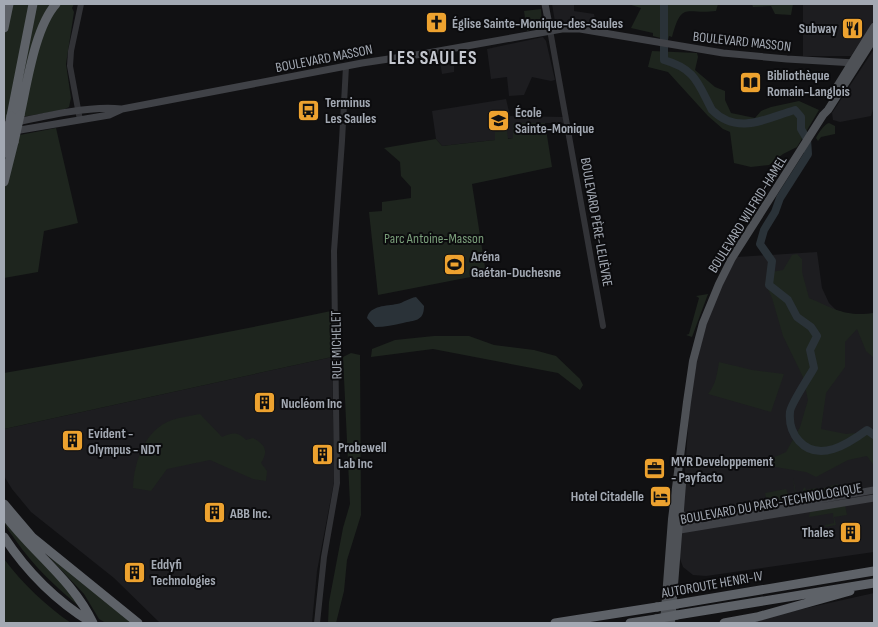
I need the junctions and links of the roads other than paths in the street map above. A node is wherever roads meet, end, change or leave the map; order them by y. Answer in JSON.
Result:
{"nodes":[{"id":1,"x":9,"y":4,"type":"edge"},
{"id":2,"x":33,"y":4,"type":"edge"},
{"id":3,"x":56,"y":4,"type":"edge"},
{"id":4,"x":81,"y":4,"type":"edge"},
{"id":5,"x":546,"y":4,"type":"edge"},
{"id":6,"x":874,"y":27,"type":"edge"},
{"id":7,"x":4,"y":28,"type":"edge"},
{"id":8,"x":550,"y":30,"type":"junction"},
{"id":9,"x":874,"y":38,"type":"edge"},
{"id":10,"x":855,"y":63,"type":"junction"},
{"id":11,"x":346,"y":66,"type":"junction"},
{"id":12,"x":16,"y":115,"type":"junction"},
{"id":13,"x":79,"y":116,"type":"junction"},
{"id":14,"x":4,"y":125,"type":"edge"},
{"id":15,"x":8,"y":139,"type":"edge"},
{"id":16,"x":4,"y":153,"type":"edge"},
{"id":17,"x":4,"y":182,"type":"edge"},
{"id":18,"x":604,"y":326,"type":"dead end"},
{"id":19,"x":682,"y":449,"type":"junction"},
{"id":20,"x":874,"y":490,"type":"edge"},
{"id":21,"x":874,"y":498,"type":"edge"},
{"id":22,"x":4,"y":504,"type":"edge"},
{"id":23,"x":680,"y":512,"type":"junction"},
{"id":24,"x":4,"y":514,"type":"edge"},
{"id":25,"x":703,"y":520,"type":"junction"},
{"id":26,"x":676,"y":528,"type":"junction"},
{"id":27,"x":4,"y":537,"type":"edge"},
{"id":28,"x":874,"y":571,"type":"edge"},
{"id":29,"x":874,"y":584,"type":"edge"},
{"id":30,"x":660,"y":621,"type":"edge"},
{"id":31,"x":92,"y":623,"type":"edge"},
{"id":32,"x":138,"y":623,"type":"edge"},
{"id":33,"x":317,"y":623,"type":"edge"},
{"id":34,"x":555,"y":623,"type":"edge"},
{"id":35,"x":630,"y":623,"type":"edge"},
{"id":36,"x":671,"y":623,"type":"edge"},
{"id":37,"x":724,"y":623,"type":"edge"}],
"edges":[{"from":1,"to":7,"type":"highway"},
{"from":2,"to":12,"type":"highway"},
{"from":3,"to":12,"type":"highway"},
{"from":4,"to":13,"type":"street"},
{"from":5,"to":8,"type":"main road","name":"BOULEVARD PÈRE-LELIÈVRE"},
{"from":6,"to":10,"type":"main road","name":"BOULEVARD WILFRID-HAMEL"},
{"from":8,"to":10,"type":"main road","name":"BOULEVARD MASSON"},
{"from":8,"to":11,"type":"main road","name":"BOULEVARD MASSON"},
{"from":8,"to":18,"type":"street","name":"BOULEVARD PÈRE-LELIÈVRE"},
{"from":9,"to":10,"type":"main road","name":"BOULEVARD WILFRID-HAMEL"},
{"from":10,"to":19,"type":"main road","name":"BOULEVARD WILFRID-HAMEL"},
{"from":11,"to":13,"type":"main road","name":"BOULEVARD MASSON"},
{"from":11,"to":33,"type":"street","name":"RUE MICHELET"},
{"from":12,"to":15,"type":"highway","bridge":true},
{"from":13,"to":14,"type":"main road"},
{"from":13,"to":15,"type":"main road"},
{"from":15,"to":16,"type":"highway"},
{"from":15,"to":17,"type":"highway"},
{"from":19,"to":23,"type":"main road","name":"BOULEVARD WILFRID-HAMEL"},
{"from":19,"to":26,"type":"main road","name":"BOULEVARD WILFRID-HAMEL"},
{"from":20,"to":25,"type":"main road","name":"BOULEVARD DU PARC-TECHNOLOGIQUE"},
{"from":21,"to":26,"type":"main road","name":"BOULEVARD DU PARC-TECHNOLOGIQUE"},
{"from":22,"to":32,"type":"highway"},
{"from":23,"to":25,"type":"main road","name":"BOULEVARD DU PARC-TECHNOLOGIQUE"},
{"from":23,"to":26,"type":"main road","name":"BOULEVARD WILFRID-HAMEL"},
{"from":24,"to":31,"type":"highway"},
{"from":25,"to":26,"type":"main road","name":"BOULEVARD DU PARC-TECHNOLOGIQUE"},
{"from":26,"to":30,"type":"main road","name":"BOULEVARD WILFRID-HAMEL"},
{"from":26,"to":36,"type":"main road","name":"BOULEVARD WILFRID-HAMEL"},
{"from":27,"to":31,"type":"highway"},
{"from":28,"to":34,"type":"highway","name":"AUTOROUTE HENRI-IV","bridge":true},
{"from":29,"to":30,"type":"highway","name":"AUTOROUTE HENRI-IV","bridge":true},
{"from":29,"to":37,"type":"highway"},
{"from":30,"to":35,"type":"highway","name":"AUTOROUTE HENRI-IV"}]}
